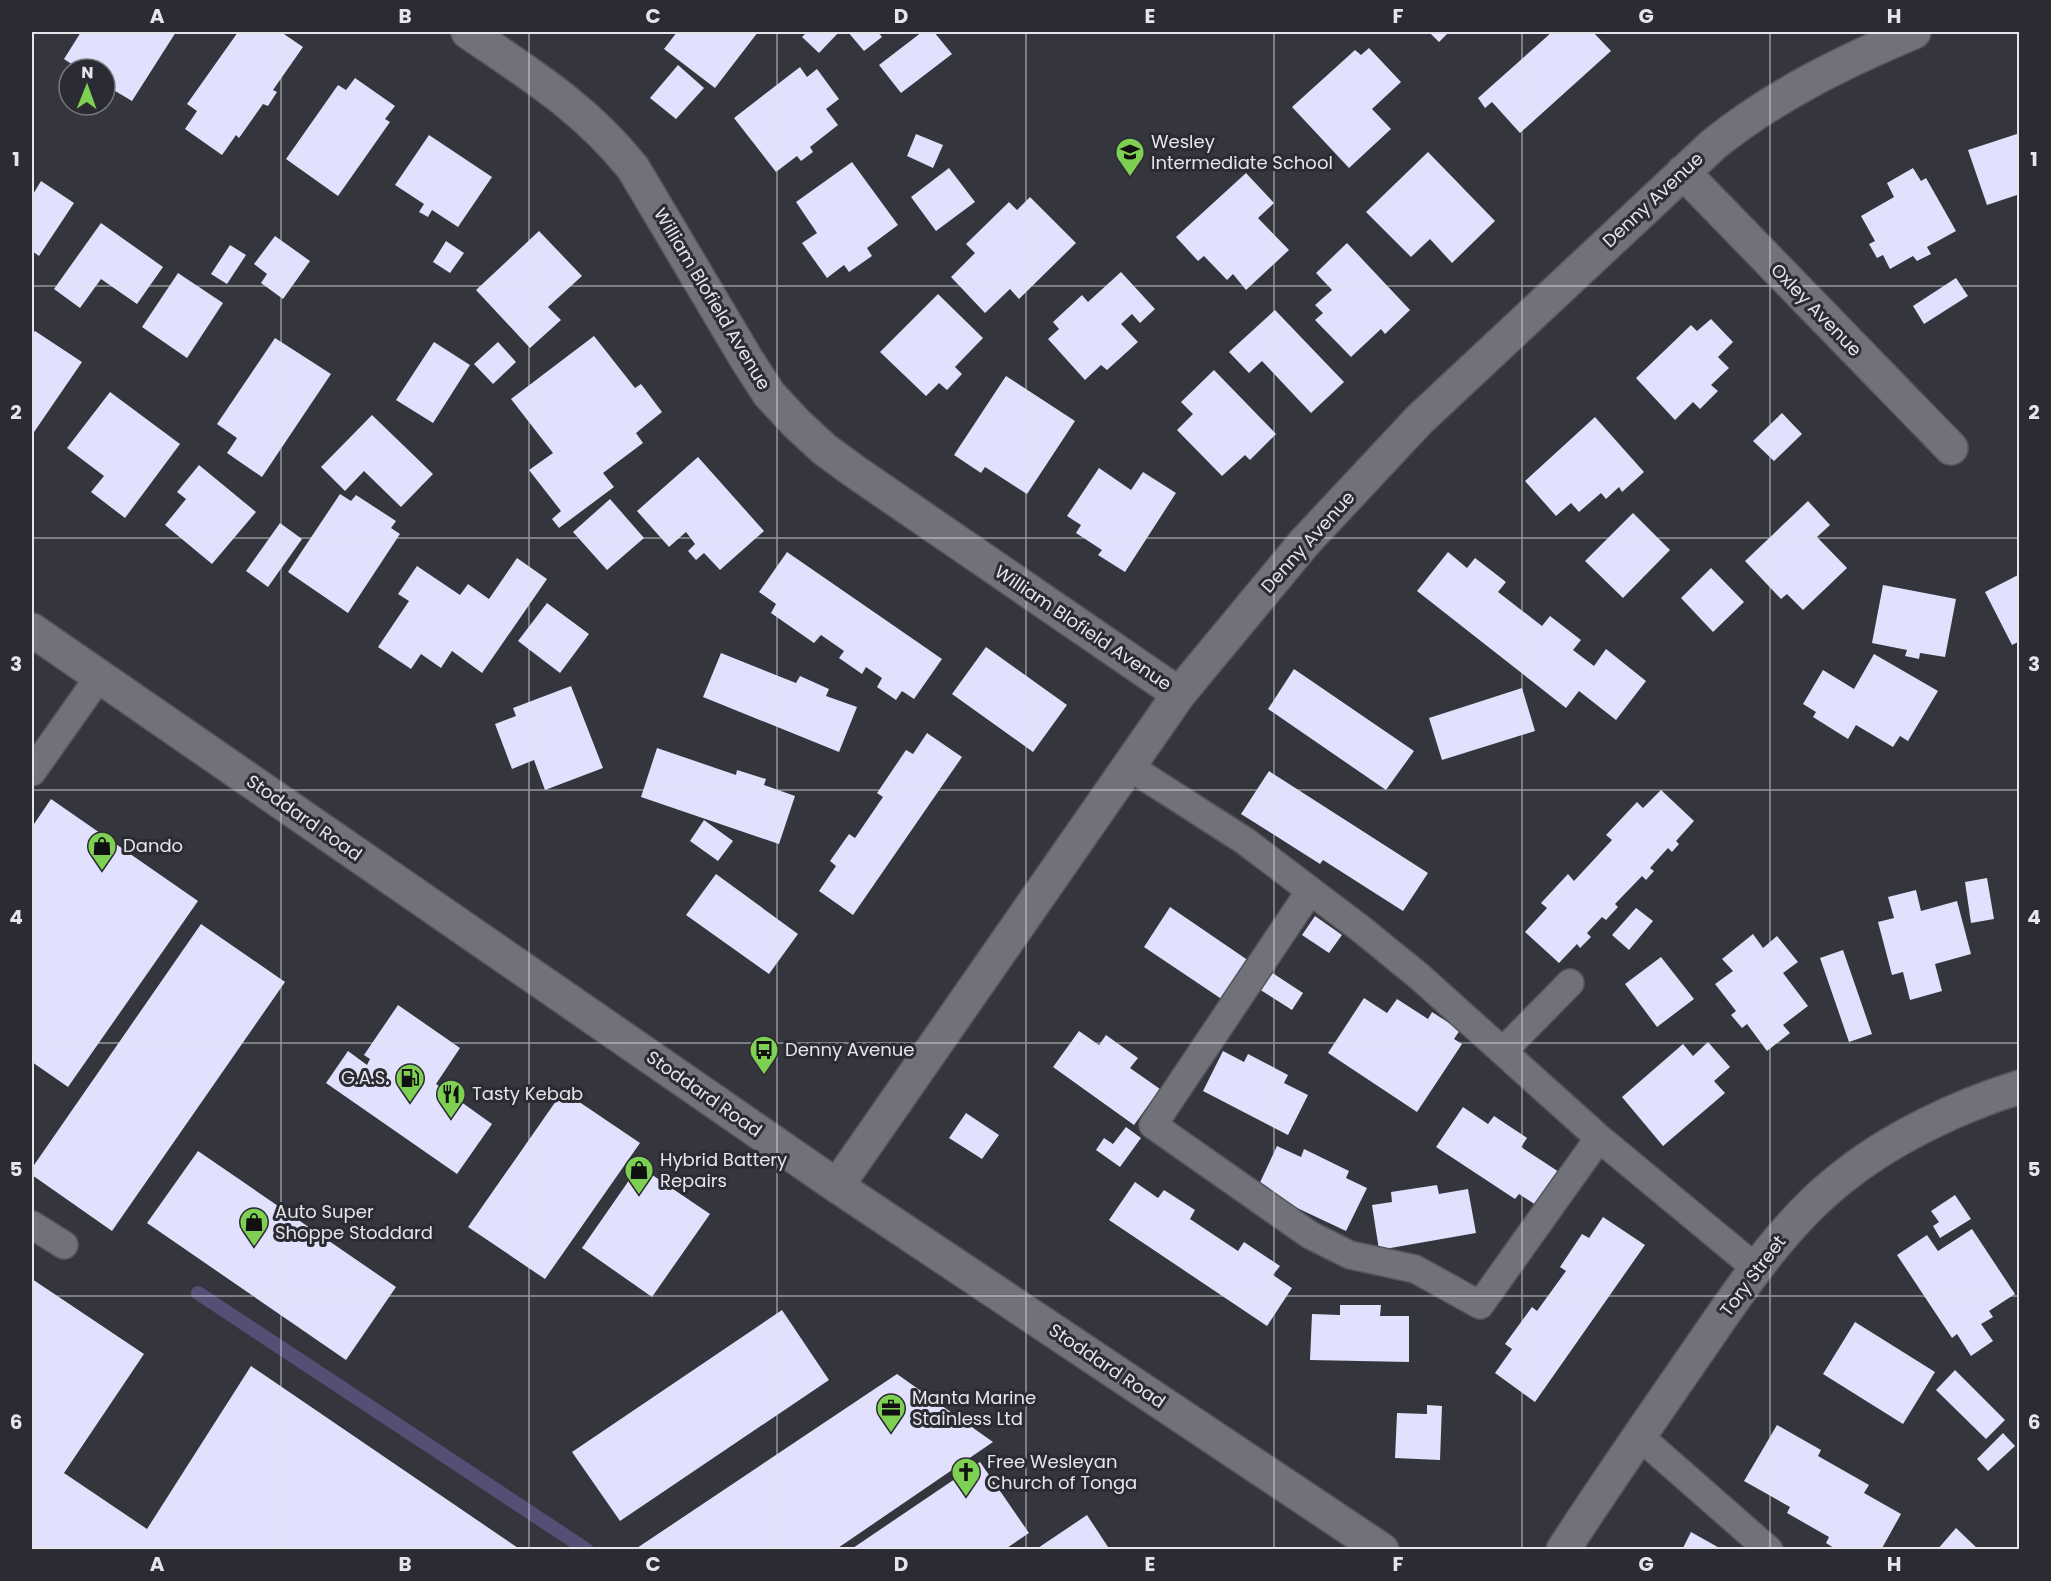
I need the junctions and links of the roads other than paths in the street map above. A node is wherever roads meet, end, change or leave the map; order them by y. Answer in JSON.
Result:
{"nodes":[{"id":1,"x":468,"y":32,"type":"edge"},
{"id":2,"x":1914,"y":32,"type":"edge"},
{"id":3,"x":1683,"y":172,"type":"junction"},
{"id":4,"x":1951,"y":448,"type":"dead end"},
{"id":5,"x":32,"y":630,"type":"edge"},
{"id":6,"x":99,"y":677,"type":"junction"},
{"id":7,"x":1179,"y":694,"type":"junction"},
{"id":8,"x":1128,"y":766,"type":"junction"},
{"id":9,"x":32,"y":772,"type":"edge"},
{"id":10,"x":1310,"y":891,"type":"junction"},
{"id":11,"x":1570,"y":983,"type":"dead end"},
{"id":12,"x":1503,"y":1051,"type":"junction"},
{"id":13,"x":2019,"y":1087,"type":"edge"},
{"id":14,"x":1599,"y":1138,"type":"junction"},
{"id":15,"x":837,"y":1186,"type":"junction"},
{"id":16,"x":32,"y":1225,"type":"edge"},
{"id":17,"x":64,"y":1245,"type":"dead end"},
{"id":18,"x":1756,"y":1269,"type":"junction"},
{"id":19,"x":1639,"y":1436,"type":"junction"},
{"id":20,"x":1382,"y":1550,"type":"edge"},
{"id":21,"x":1563,"y":1550,"type":"edge"},
{"id":22,"x":1769,"y":1550,"type":"edge"}],
"edges":[{"from":1,"to":7,"type":"street","name":"William Blofield Avenue"},
{"from":2,"to":3,"type":"street","name":"Denny Avenue"},
{"from":3,"to":4,"type":"street","name":"Oxley Avenue"},
{"from":3,"to":7,"type":"street","name":"Denny Avenue"},
{"from":5,"to":6,"type":"street","name":"Stoddard Road"},
{"from":6,"to":9,"type":"lane"},
{"from":6,"to":15,"type":"street","name":"Stoddard Road"},
{"from":7,"to":8,"type":"street","name":"Denny Avenue"},
{"from":8,"to":10,"type":"lane"},
{"from":8,"to":15,"type":"street","name":"Denny Avenue"},
{"from":10,"to":12,"type":"lane"},
{"from":10,"to":14,"type":"lane"},
{"from":11,"to":12,"type":"lane"},
{"from":12,"to":14,"type":"lane"},
{"from":13,"to":18,"type":"street","name":"Tory Street"},
{"from":14,"to":18,"type":"lane"},
{"from":15,"to":20,"type":"street","name":"Stoddard Road"},
{"from":16,"to":17,"type":"lane"},
{"from":18,"to":19,"type":"street","name":"Tory Street"},
{"from":19,"to":21,"type":"street","name":"Tory Street"},
{"from":19,"to":22,"type":"lane"}]}
